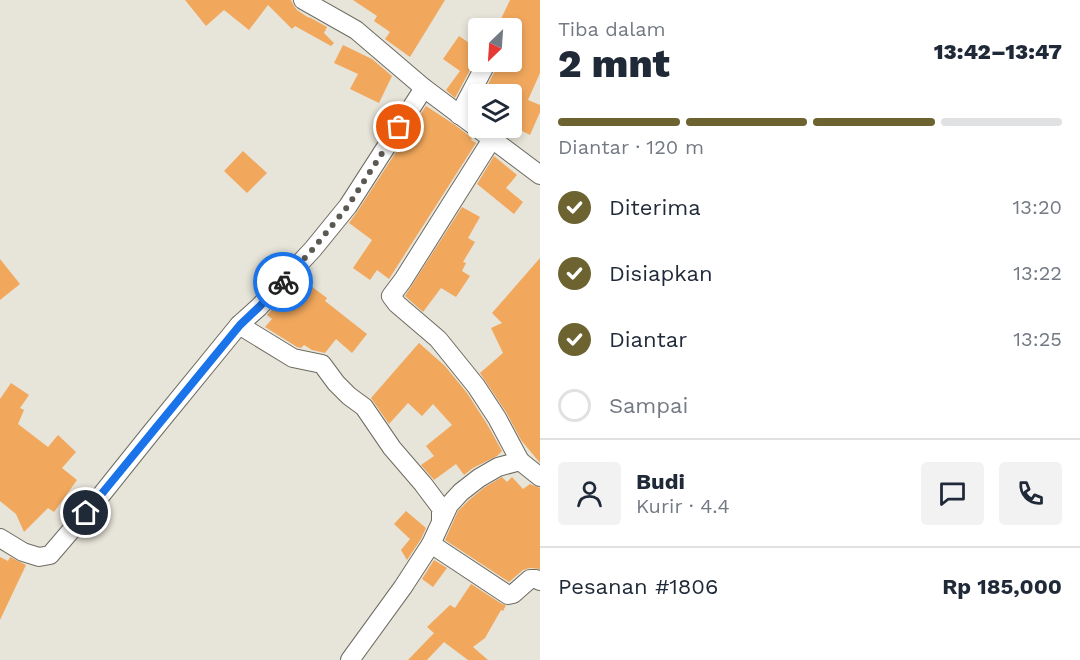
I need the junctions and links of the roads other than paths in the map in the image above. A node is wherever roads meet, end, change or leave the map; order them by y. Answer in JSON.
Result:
{"nodes":[{"id":1,"x":303,"y":0,"type":"edge"},
{"id":2,"x":482,"y":72,"type":"edge"},
{"id":3,"x":424,"y":88,"type":"junction"},
{"id":4,"x":459,"y":115,"type":"junction"},
{"id":5,"x":492,"y":139,"type":"junction"},
{"id":6,"x":540,"y":175,"type":"edge"},
{"id":7,"x":240,"y":325,"type":"junction"},
{"id":8,"x":520,"y":461,"type":"junction"},
{"id":9,"x":540,"y":477,"type":"edge"},
{"id":10,"x":441,"y":521,"type":"junction"},
{"id":11,"x":0,"y":538,"type":"edge"},
{"id":12,"x":431,"y":544,"type":"junction"},
{"id":13,"x":540,"y":581,"type":"edge"},
{"id":14,"x":350,"y":660,"type":"edge"}],
"edges":[{"from":1,"to":3,"type":"street"},
{"from":2,"to":4,"type":"street"},
{"from":3,"to":4,"type":"street"},
{"from":3,"to":7,"type":"street"},
{"from":4,"to":5,"type":"street"},
{"from":5,"to":6,"type":"street"},
{"from":5,"to":8,"type":"street"},
{"from":7,"to":10,"type":"street"},
{"from":7,"to":11,"type":"street"},
{"from":8,"to":9,"type":"street"},
{"from":8,"to":10,"type":"street"},
{"from":10,"to":12,"type":"street"},
{"from":12,"to":13,"type":"street"},
{"from":12,"to":14,"type":"street"}]}
